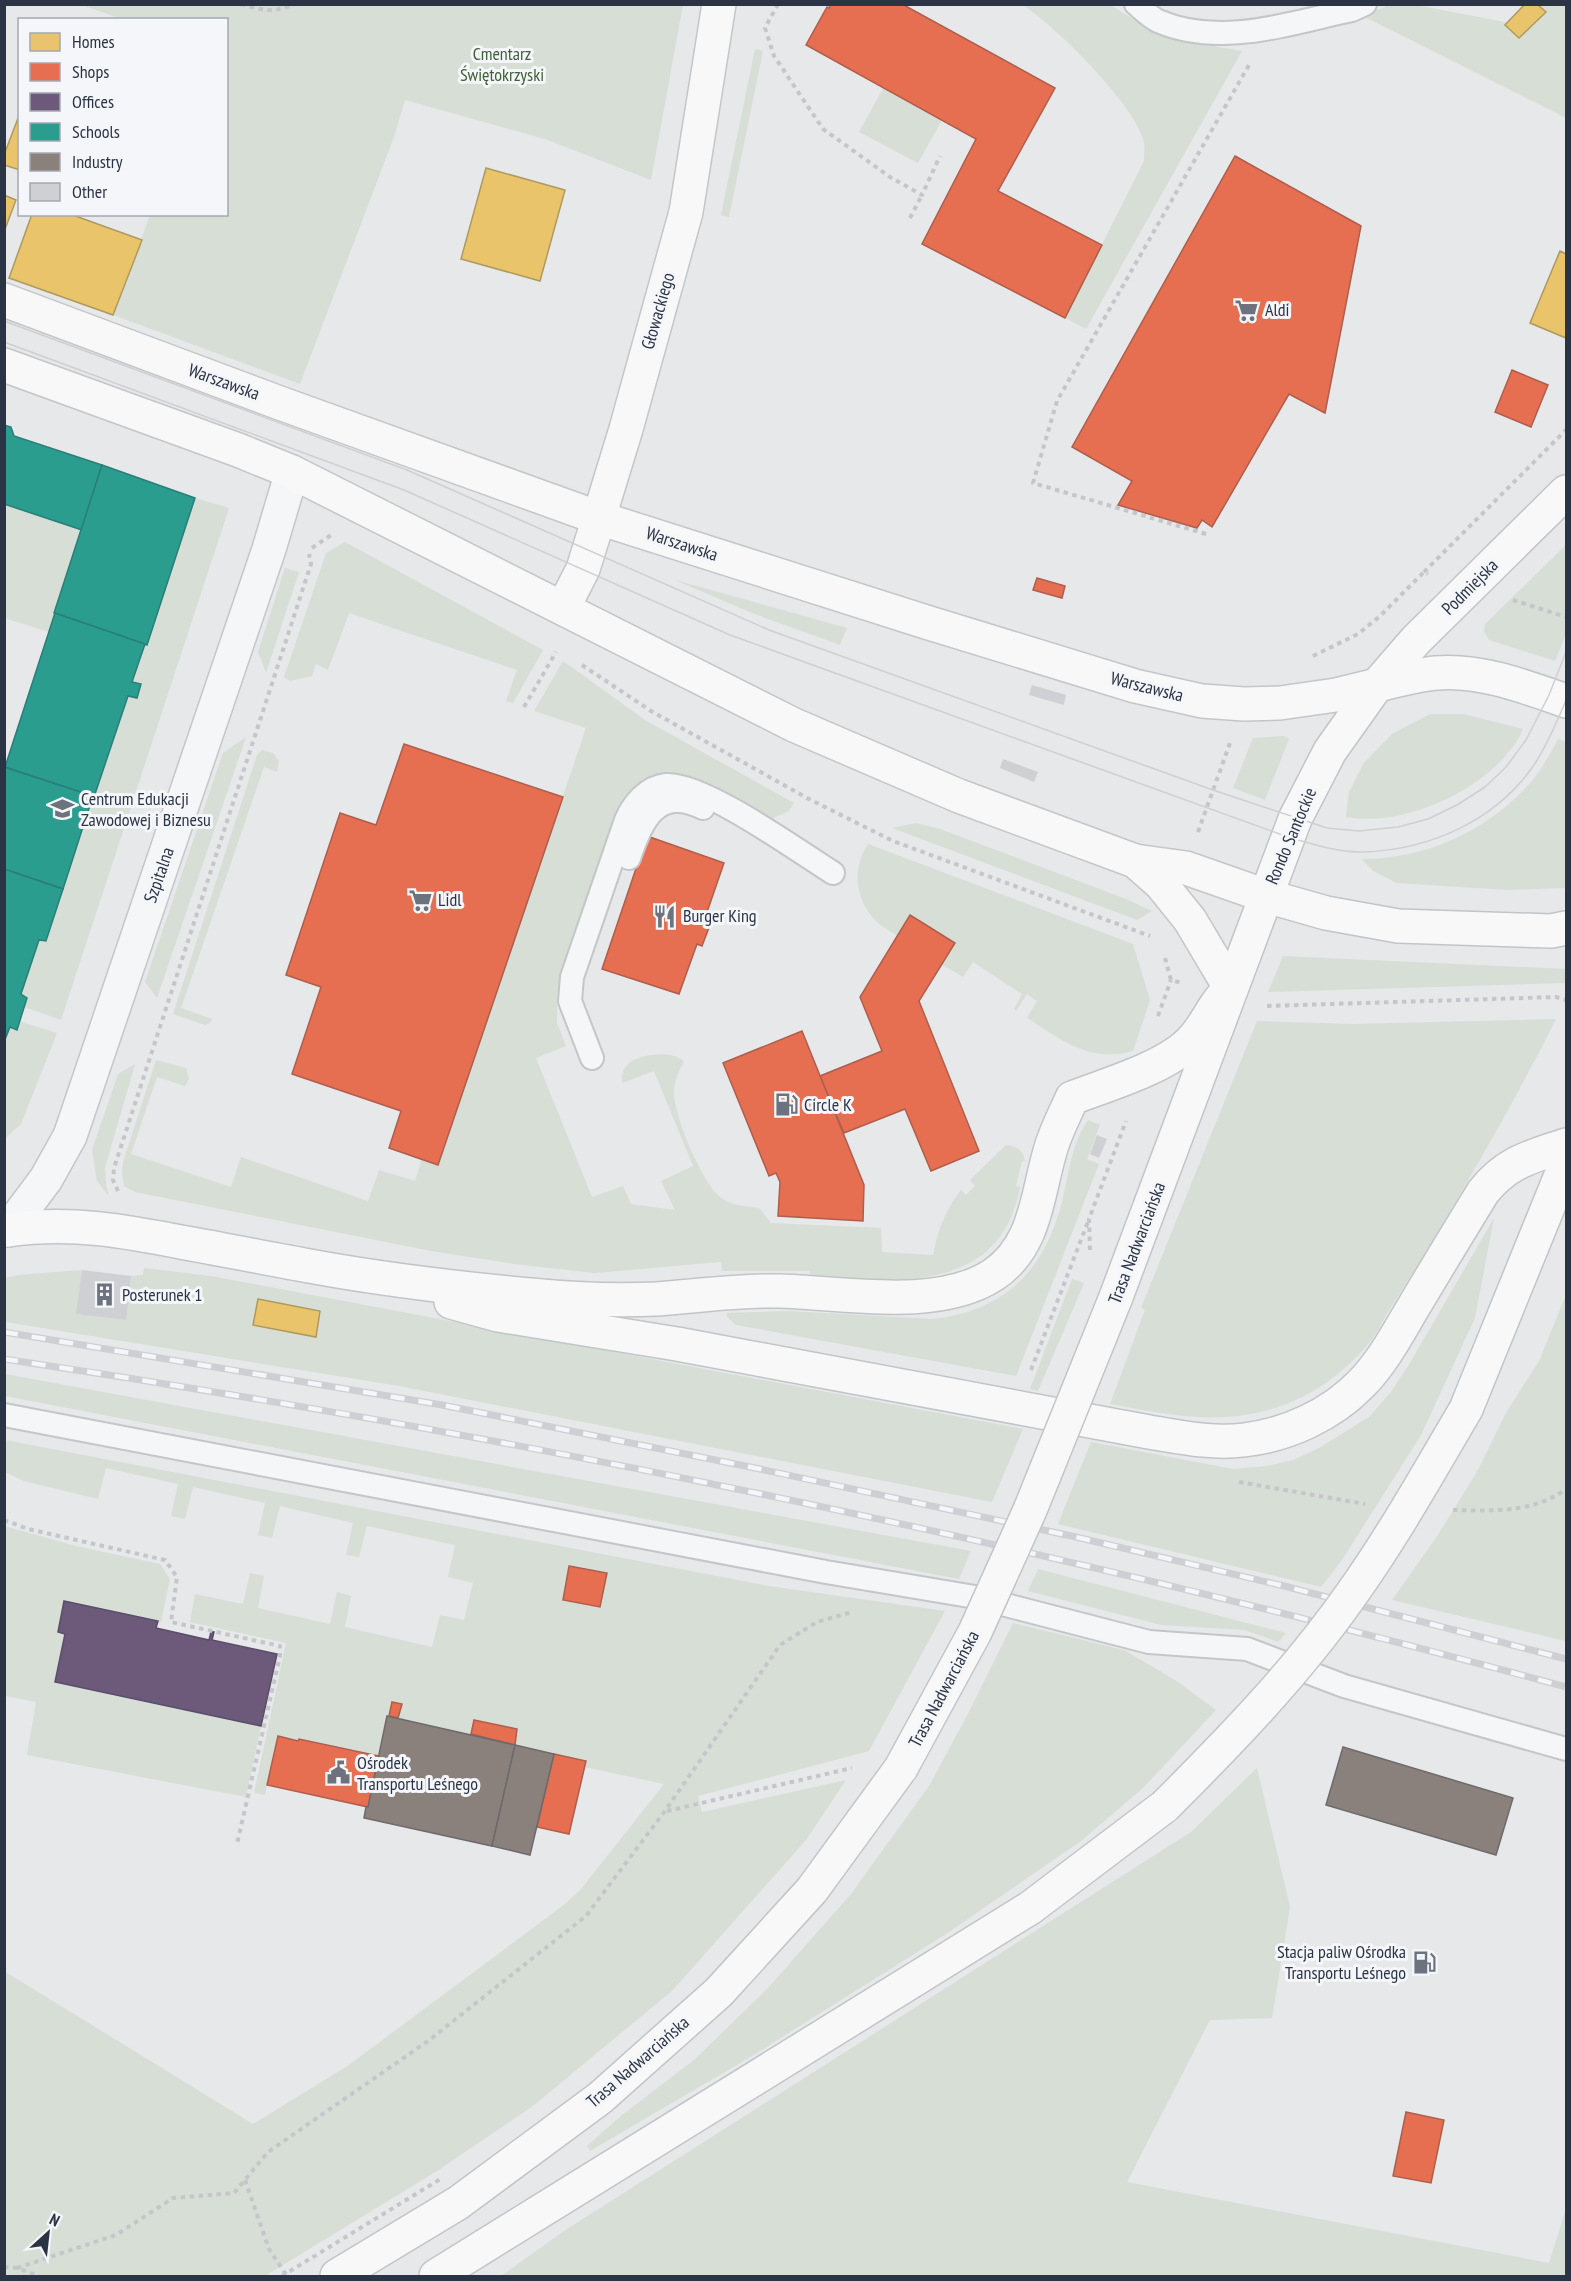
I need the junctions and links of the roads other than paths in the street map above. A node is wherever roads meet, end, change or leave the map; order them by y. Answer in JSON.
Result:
{"nodes":[{"id":1,"x":719,"y":4,"type":"edge"},
{"id":2,"x":1136,"y":4,"type":"edge"},
{"id":3,"x":1365,"y":4,"type":"edge"},
{"id":4,"x":4,"y":300,"type":"edge"},
{"id":5,"x":4,"y":365,"type":"edge"},
{"id":6,"x":292,"y":472,"type":"junction"},
{"id":7,"x":1566,"y":492,"type":"edge"},
{"id":8,"x":599,"y":518,"type":"junction"},
{"id":9,"x":563,"y":608,"type":"junction"},
{"id":10,"x":1377,"y":685,"type":"junction"},
{"id":11,"x":1566,"y":701,"type":"edge"},
{"id":12,"x":1135,"y":861,"type":"junction"},
{"id":13,"x":833,"y":873,"type":"dead end"},
{"id":14,"x":1266,"y":896,"type":"junction"},
{"id":15,"x":1566,"y":928,"type":"edge"},
{"id":16,"x":1228,"y":993,"type":"junction"},
{"id":17,"x":592,"y":1058,"type":"dead end"},
{"id":18,"x":1566,"y":1145,"type":"edge"},
{"id":19,"x":1566,"y":1163,"type":"edge"},
{"id":20,"x":6,"y":1231,"type":"edge"},
{"id":21,"x":337,"y":1271,"type":"junction"},
{"id":22,"x":4,"y":1415,"type":"edge"},
{"id":23,"x":1566,"y":1749,"type":"edge"},
{"id":24,"x":337,"y":2277,"type":"edge"},
{"id":25,"x":436,"y":2277,"type":"edge"}],
"edges":[{"from":1,"to":8,"type":"main road","name":"Głowackiego"},
{"from":2,"to":3,"type":"lane"},
{"from":4,"to":8,"type":"main road","name":"Warszawska"},
{"from":5,"to":6,"type":"main road"},
{"from":6,"to":9,"type":"main road"},
{"from":6,"to":20,"type":"street","name":"Szpitalna"},
{"from":7,"to":10,"type":"main road","name":"Podmiejska"},
{"from":8,"to":9,"type":"main road","name":"Głowackiego"},
{"from":8,"to":10,"type":"main road","name":"Warszawska"},
{"from":9,"to":12,"type":"main road"},
{"from":10,"to":11,"type":"main road"},
{"from":10,"to":14,"type":"main road","name":"Rondo Santockie"},
{"from":12,"to":14,"type":"main road"},
{"from":12,"to":16,"type":"main road"},
{"from":13,"to":17,"type":"lane"},
{"from":14,"to":15,"type":"main road","name":"Rondo Santockie"},
{"from":14,"to":16,"type":"main road","name":"Trasa Nadwarciańska"},
{"from":16,"to":21,"type":"main road"},
{"from":16,"to":24,"type":"main road","name":"Trasa Nadwarciańska","bridge":true},
{"from":18,"to":21,"type":"main road"},
{"from":19,"to":25,"type":"main road","bridge":true},
{"from":20,"to":21,"type":"main road"},
{"from":22,"to":23,"type":"lane"}]}
